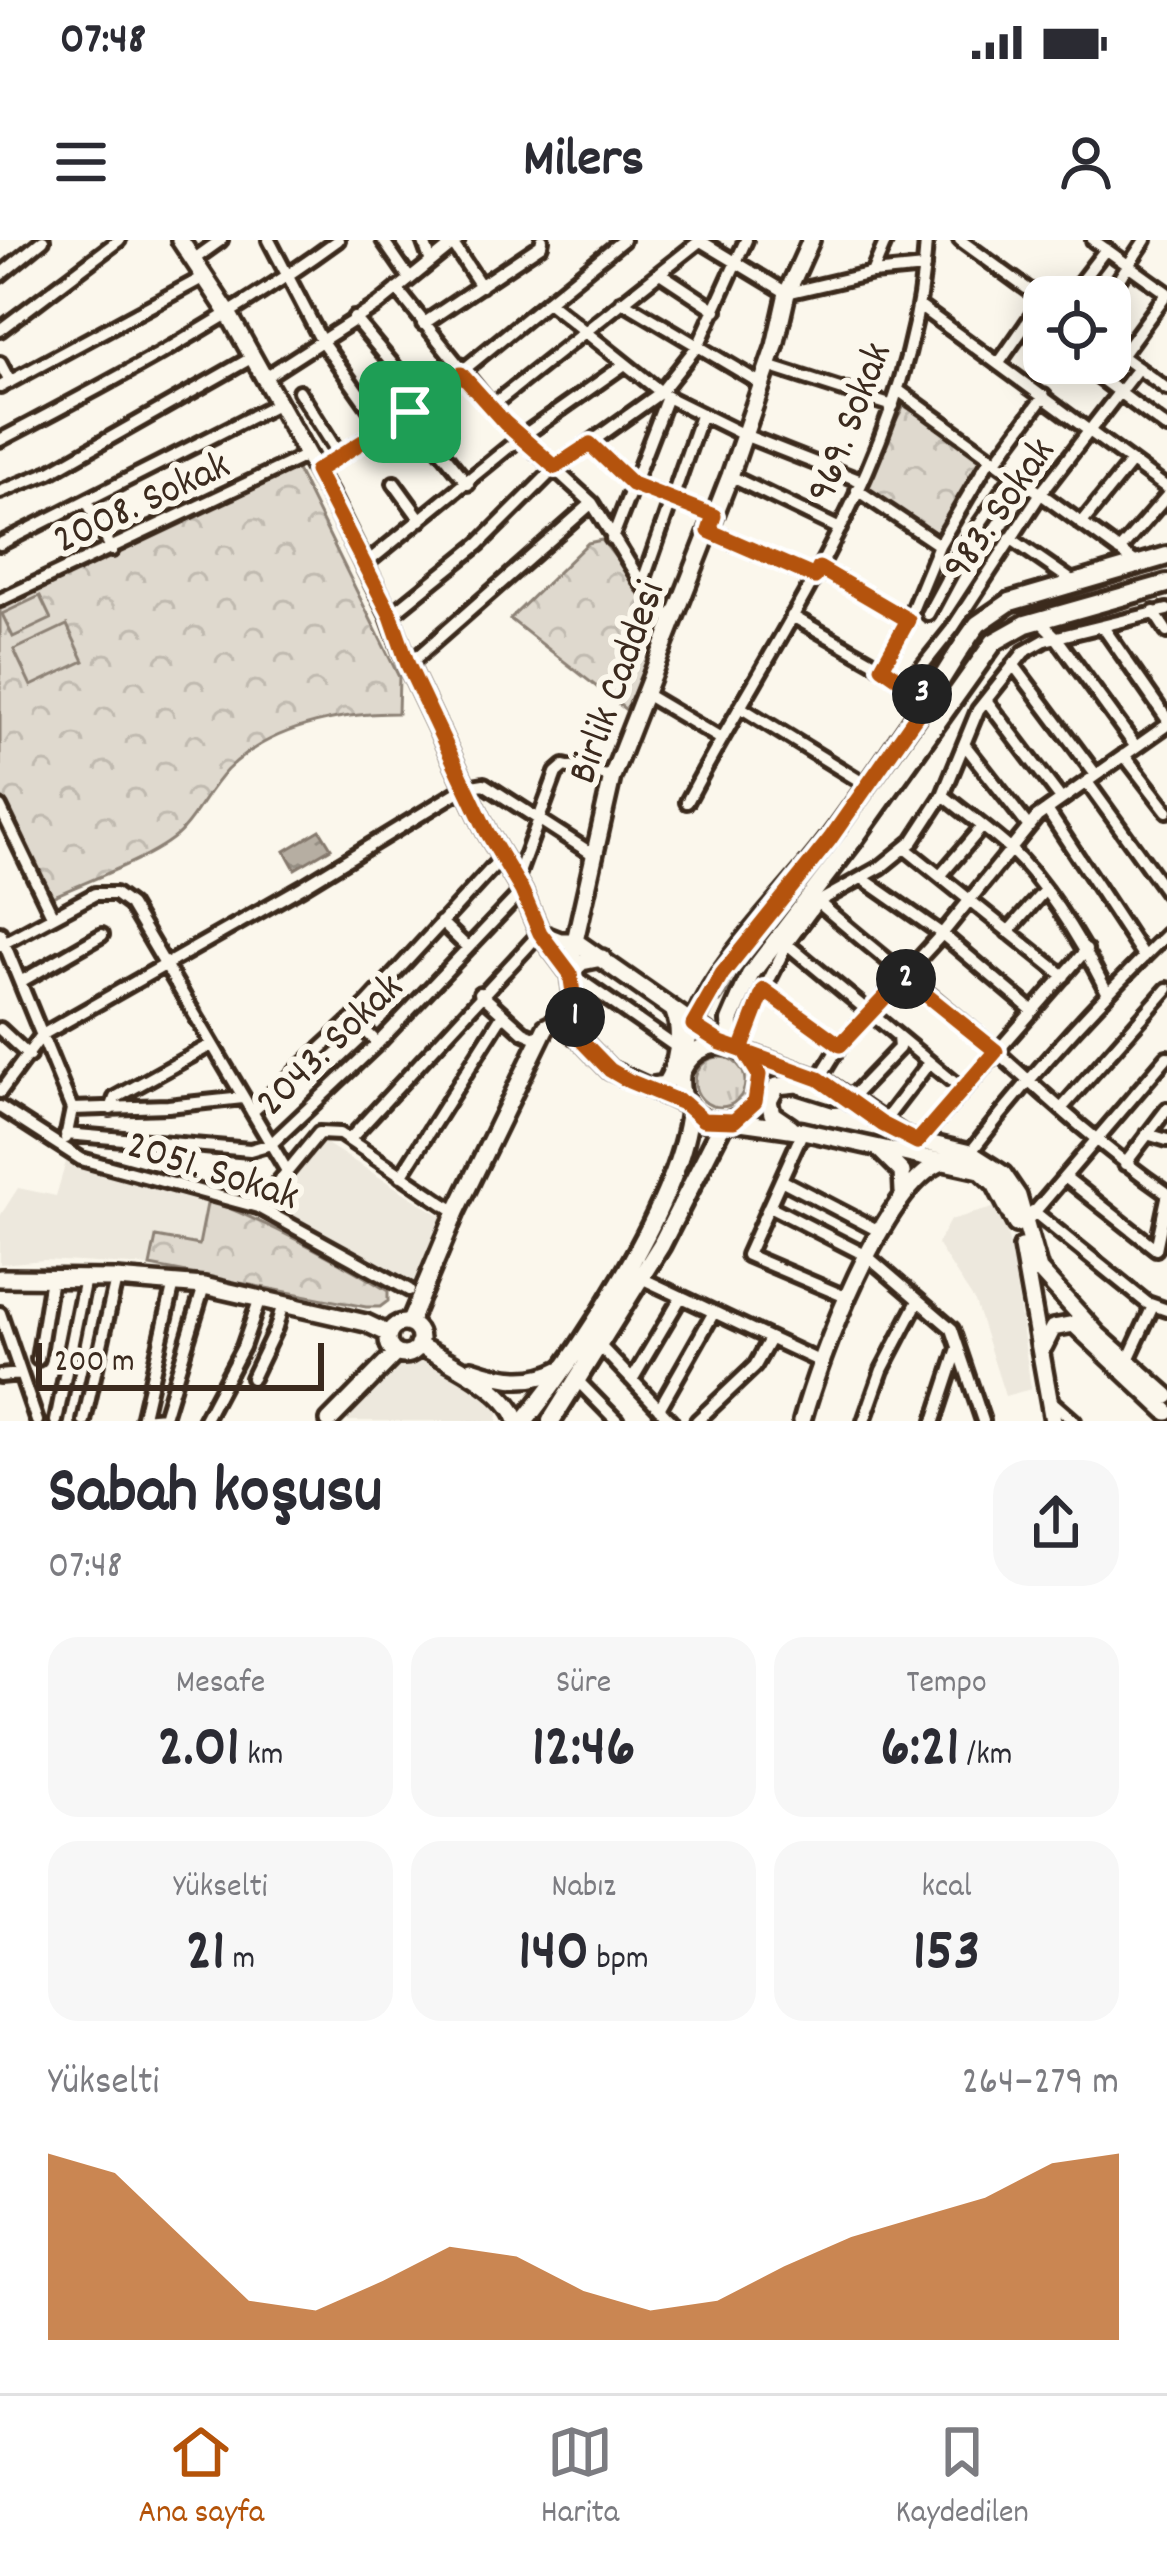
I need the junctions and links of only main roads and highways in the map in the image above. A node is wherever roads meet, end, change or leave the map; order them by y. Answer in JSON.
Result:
{"nodes":[{"id":1,"x":180,"y":240,"type":"edge"},
{"id":2,"x":812,"y":240,"type":"edge"},
{"id":3,"x":1167,"y":556,"type":"edge"},
{"id":4,"x":1167,"y":584,"type":"edge"},
{"id":5,"x":540,"y":933,"type":"junction"},
{"id":6,"x":574,"y":941,"type":"junction"},
{"id":7,"x":602,"y":958,"type":"junction"},
{"id":8,"x":577,"y":976,"type":"junction"},
{"id":9,"x":674,"y":1012,"type":"junction"},
{"id":10,"x":693,"y":1025,"type":"junction"},
{"id":11,"x":580,"y":1039,"type":"junction"},
{"id":12,"x":736,"y":1048,"type":"junction"},
{"id":13,"x":681,"y":1072,"type":"junction"},
{"id":14,"x":645,"y":1087,"type":"junction"},
{"id":15,"x":849,"y":1100,"type":"junction"},
{"id":16,"x":688,"y":1107,"type":"junction"},
{"id":17,"x":728,"y":1122,"type":"junction"},
{"id":18,"x":802,"y":1130,"type":"junction"},
{"id":19,"x":877,"y":1148,"type":"junction"},
{"id":20,"x":943,"y":1162,"type":"junction"},
{"id":21,"x":902,"y":1196,"type":"junction"},
{"id":22,"x":0,"y":1278,"type":"edge"},
{"id":23,"x":1055,"y":1288,"type":"junction"},
{"id":24,"x":1034,"y":1308,"type":"junction"},
{"id":25,"x":409,"y":1324,"type":"junction"},
{"id":26,"x":389,"y":1334,"type":"junction"},
{"id":27,"x":418,"y":1345,"type":"junction"},
{"id":28,"x":1042,"y":1351,"type":"junction"},
{"id":29,"x":396,"y":1353,"type":"junction"},
{"id":30,"x":566,"y":1366,"type":"junction"},
{"id":31,"x":461,"y":1368,"type":"junction"},
{"id":32,"x":1167,"y":1396,"type":"edge"},
{"id":33,"x":1167,"y":1412,"type":"edge"},
{"id":34,"x":329,"y":1421,"type":"edge"},
{"id":35,"x":521,"y":1421,"type":"edge"},
{"id":36,"x":551,"y":1421,"type":"edge"},
{"id":37,"x":802,"y":1421,"type":"edge"},
{"id":38,"x":1053,"y":1421,"type":"edge"}],
"edges":[{"from":1,"to":5,"type":"main road"},
{"from":2,"to":6,"type":"main road","name":"Birlik Caddesi"},
{"from":3,"to":10,"type":"main road"},
{"from":4,"to":12,"type":"main road"},
{"from":5,"to":6,"type":"main road"},
{"from":5,"to":8,"type":"main road"},
{"from":6,"to":7,"type":"main road"},
{"from":6,"to":8,"type":"main road","name":"Birlik Caddesi"},
{"from":7,"to":8,"type":"main road"},
{"from":7,"to":9,"type":"main road"},
{"from":8,"to":11,"type":"main road","name":"Birlik Caddesi"},
{"from":9,"to":10,"type":"main road"},
{"from":9,"to":14,"type":"main road"},
{"from":10,"to":12,"type":"main road"},
{"from":10,"to":13,"type":"main road"},
{"from":11,"to":14,"type":"main road"},
{"from":11,"to":25,"type":"main road"},
{"from":12,"to":13,"type":"main road"},
{"from":12,"to":15,"type":"main road"},
{"from":12,"to":17,"type":"main road"},
{"from":13,"to":16,"type":"main road"},
{"from":14,"to":16,"type":"main road"},
{"from":15,"to":18,"type":"main road"},
{"from":15,"to":23,"type":"main road"},
{"from":16,"to":17,"type":"main road"},
{"from":16,"to":30,"type":"main road"},
{"from":17,"to":18,"type":"main road"},
{"from":17,"to":36,"type":"main road"},
{"from":18,"to":19,"type":"main road"},
{"from":19,"to":20,"type":"main road"},
{"from":19,"to":21,"type":"main road"},
{"from":20,"to":21,"type":"main road"},
{"from":20,"to":24,"type":"main road"},
{"from":21,"to":37,"type":"main road"},
{"from":22,"to":26,"type":"main road"},
{"from":23,"to":24,"type":"main road"},
{"from":23,"to":32,"type":"main road"},
{"from":24,"to":28,"type":"main road"},
{"from":25,"to":26,"type":"main road"},
{"from":25,"to":27,"type":"main road"},
{"from":26,"to":29,"type":"main road"},
{"from":27,"to":29,"type":"main road"},
{"from":27,"to":31,"type":"main road"},
{"from":28,"to":33,"type":"main road"},
{"from":28,"to":38,"type":"main road"},
{"from":29,"to":34,"type":"main road"},
{"from":30,"to":31,"type":"main road"},
{"from":30,"to":35,"type":"main road"},
{"from":31,"to":35,"type":"main road"}]}
